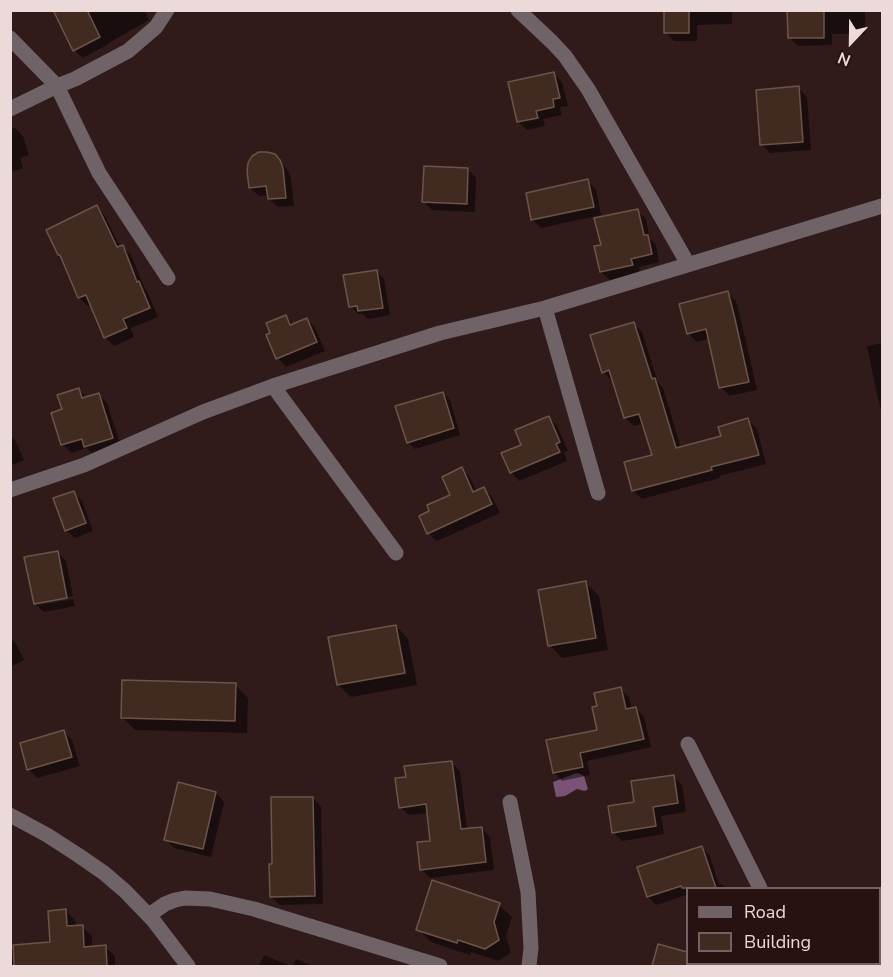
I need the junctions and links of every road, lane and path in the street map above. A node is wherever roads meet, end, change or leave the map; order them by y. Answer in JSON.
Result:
{"nodes":[{"id":1,"x":167,"y":10,"type":"edge"},
{"id":2,"x":518,"y":10,"type":"edge"},
{"id":3,"x":10,"y":38,"type":"edge"},
{"id":4,"x":57,"y":86,"type":"junction"},
{"id":5,"x":10,"y":109,"type":"edge"},
{"id":6,"x":882,"y":206,"type":"edge"},
{"id":7,"x":688,"y":264,"type":"junction"},
{"id":8,"x":168,"y":278,"type":"dead end"},
{"id":9,"x":545,"y":308,"type":"junction"},
{"id":10,"x":273,"y":387,"type":"junction"},
{"id":11,"x":10,"y":490,"type":"edge"},
{"id":12,"x":598,"y":492,"type":"dead end"},
{"id":13,"x":396,"y":553,"type":"dead end"},
{"id":14,"x":688,"y":744,"type":"dead end"},
{"id":15,"x":510,"y":802,"type":"dead end"},
{"id":16,"x":10,"y":815,"type":"edge"},
{"id":17,"x":760,"y":887,"type":"edge"},
{"id":18,"x":149,"y":915,"type":"junction"},
{"id":19,"x":188,"y":966,"type":"edge"},
{"id":20,"x":440,"y":966,"type":"edge"},
{"id":21,"x":529,"y":966,"type":"edge"}],
"edges":[{"from":1,"to":4,"type":"street"},
{"from":2,"to":7,"type":"street"},
{"from":3,"to":4,"type":"street"},
{"from":4,"to":5,"type":"street"},
{"from":4,"to":8,"type":"street"},
{"from":6,"to":7,"type":"street"},
{"from":7,"to":9,"type":"street"},
{"from":9,"to":10,"type":"street"},
{"from":9,"to":12,"type":"street"},
{"from":10,"to":11,"type":"street"},
{"from":10,"to":13,"type":"street"},
{"from":14,"to":17,"type":"street"},
{"from":15,"to":21,"type":"street"},
{"from":16,"to":18,"type":"street"},
{"from":18,"to":19,"type":"street"},
{"from":18,"to":20,"type":"street"}]}
